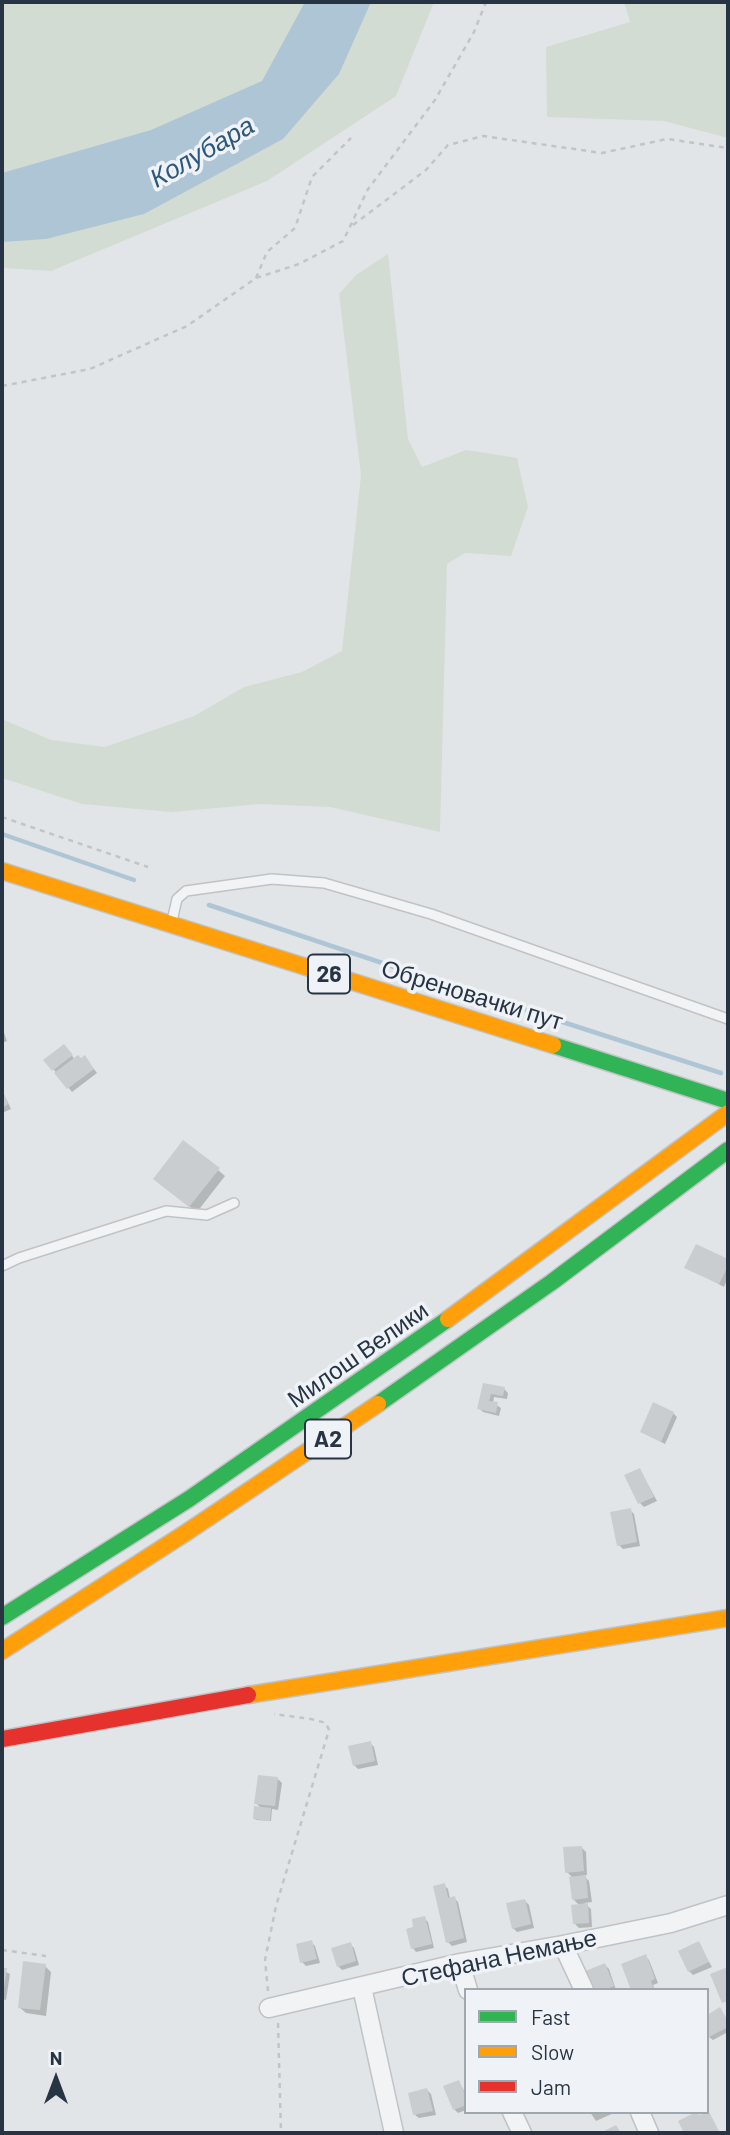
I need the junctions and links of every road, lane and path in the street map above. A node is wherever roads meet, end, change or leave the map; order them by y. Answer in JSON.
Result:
{"nodes":[{"id":1,"x":486,"y":2,"type":"edge"},
{"id":2,"x":351,"y":138,"type":"dead end"},
{"id":3,"x":728,"y":148,"type":"edge"},
{"id":4,"x":350,"y":227,"type":"junction"},
{"id":5,"x":256,"y":278,"type":"junction"},
{"id":6,"x":2,"y":386,"type":"edge"},
{"id":7,"x":2,"y":817,"type":"edge"},
{"id":8,"x":148,"y":867,"type":"dead end"},
{"id":9,"x":2,"y":870,"type":"edge"},
{"id":10,"x":172,"y":926,"type":"junction"},
{"id":11,"x":728,"y":1019,"type":"edge"},
{"id":12,"x":728,"y":1101,"type":"edge"},
{"id":13,"x":728,"y":1113,"type":"edge"},
{"id":14,"x":728,"y":1150,"type":"edge"},
{"id":15,"x":234,"y":1203,"type":"dead end"},
{"id":16,"x":2,"y":1266,"type":"edge"},
{"id":17,"x":2,"y":1617,"type":"edge"},
{"id":18,"x":728,"y":1618,"type":"edge"},
{"id":19,"x":2,"y":1651,"type":"edge"},
{"id":20,"x":256,"y":1694,"type":"junction"},
{"id":21,"x":2,"y":1739,"type":"edge"},
{"id":22,"x":728,"y":1905,"type":"edge"},
{"id":23,"x":563,"y":1945,"type":"junction"},
{"id":24,"x":2,"y":1950,"type":"edge"},
{"id":25,"x":46,"y":1956,"type":"dead end"},
{"id":26,"x":460,"y":1963,"type":"junction"},
{"id":27,"x":362,"y":1987,"type":"junction"},
{"id":28,"x":467,"y":1988,"type":"edge"},
{"id":29,"x":582,"y":1988,"type":"edge"},
{"id":30,"x":273,"y":2007,"type":"junction"},
{"id":31,"x":514,"y":2114,"type":"edge"},
{"id":32,"x":641,"y":2114,"type":"edge"},
{"id":33,"x":281,"y":2133,"type":"edge"},
{"id":34,"x":394,"y":2133,"type":"edge"},
{"id":35,"x":522,"y":2133,"type":"edge"},
{"id":36,"x":649,"y":2133,"type":"edge"}],
"edges":[{"from":1,"to":4,"type":"path"},
{"from":2,"to":5,"type":"path"},
{"from":3,"to":4,"type":"path"},
{"from":4,"to":5,"type":"path"},
{"from":5,"to":6,"type":"path"},
{"from":7,"to":8,"type":"path"},
{"from":9,"to":10,"type":"main road","name":"Обреновачки пут","number":"26"},
{"from":10,"to":11,"type":"lane"},
{"from":10,"to":12,"type":"main road","name":"Обреновачки пут","number":"26"},
{"from":13,"to":17,"type":"main road","name":"Милош Велики","number":"A2"},
{"from":14,"to":19,"type":"main road","number":"A2"},
{"from":15,"to":16,"type":"lane"},
{"from":18,"to":20,"type":"main road"},
{"from":20,"to":21,"type":"main road"},
{"from":20,"to":30,"type":"path"},
{"from":22,"to":23,"type":"street","name":"Стефана Немање"},
{"from":23,"to":26,"type":"street","name":"Стефана Немање"},
{"from":23,"to":29,"type":"street"},
{"from":24,"to":25,"type":"path"},
{"from":26,"to":27,"type":"street","name":"Стефана Немање"},
{"from":26,"to":28,"type":"street"},
{"from":27,"to":30,"type":"street","name":"Стефана Немање"},
{"from":27,"to":34,"type":"street"},
{"from":30,"to":33,"type":"path"},
{"from":31,"to":35,"type":"street"},
{"from":32,"to":36,"type":"street"}]}
